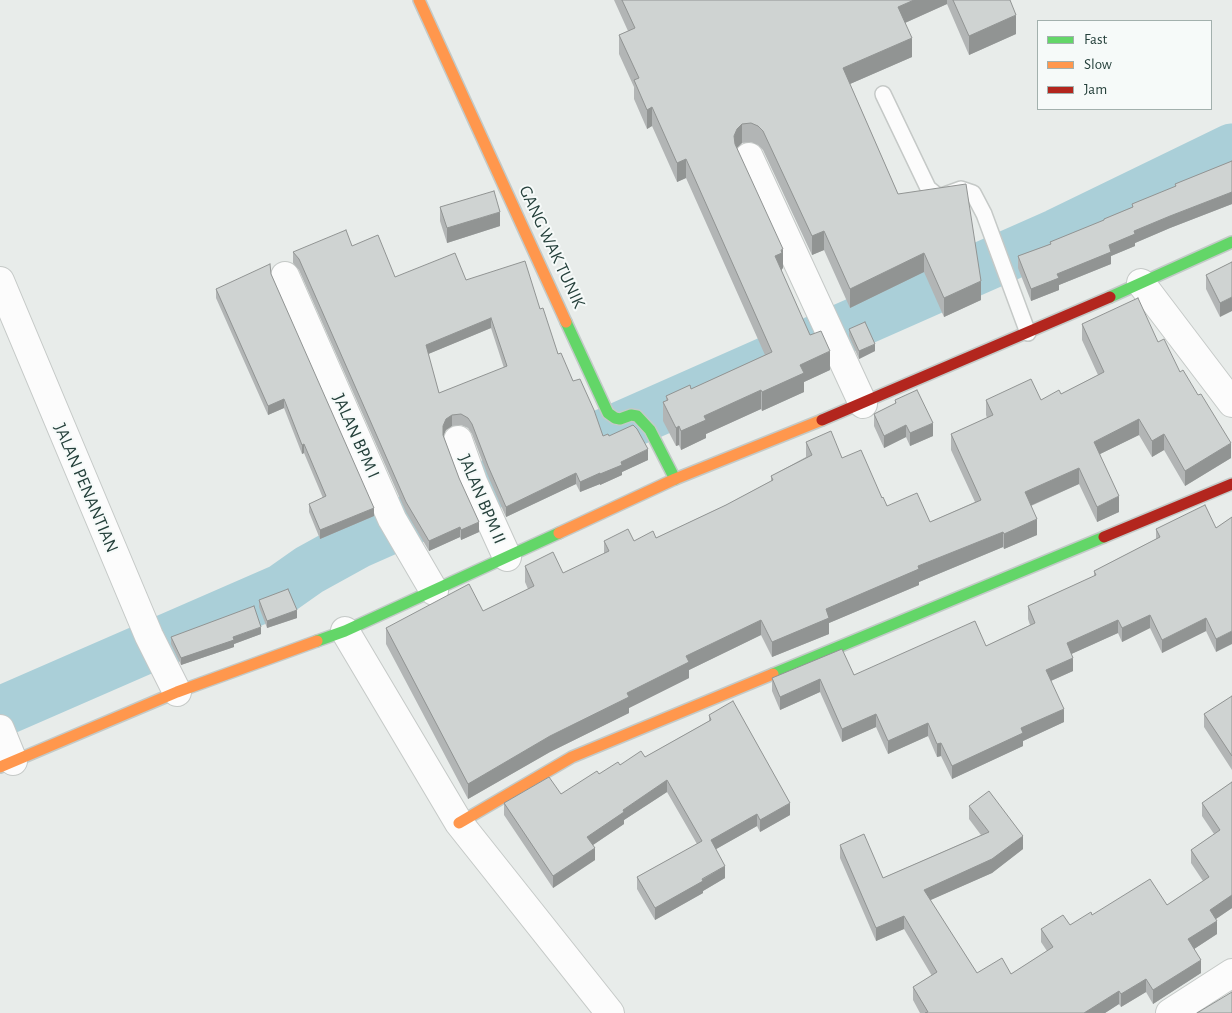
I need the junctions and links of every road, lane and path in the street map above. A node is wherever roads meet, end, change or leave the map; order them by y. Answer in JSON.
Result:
{"nodes":[{"id":1,"x":419,"y":0,"type":"edge"},
{"id":2,"x":883,"y":94,"type":"dead end"},
{"id":3,"x":749,"y":157,"type":"dead end"},
{"id":4,"x":1232,"y":242,"type":"edge"},
{"id":5,"x":285,"y":276,"type":"dead end"},
{"id":6,"x":0,"y":281,"type":"edge"},
{"id":7,"x":1141,"y":283,"type":"junction"},
{"id":8,"x":1028,"y":333,"type":"junction"},
{"id":9,"x":1232,"y":403,"type":"edge"},
{"id":10,"x":863,"y":404,"type":"junction"},
{"id":11,"x":458,"y":440,"type":"dead end"},
{"id":12,"x":675,"y":479,"type":"junction"},
{"id":13,"x":1232,"y":484,"type":"edge"},
{"id":14,"x":507,"y":557,"type":"junction"},
{"id":15,"x":434,"y":591,"type":"junction"},
{"id":16,"x":345,"y":631,"type":"junction"},
{"id":17,"x":177,"y":692,"type":"junction"},
{"id":18,"x":0,"y":729,"type":"edge"},
{"id":19,"x":6,"y":764,"type":"edge"},
{"id":20,"x":459,"y":823,"type":"junction"},
{"id":21,"x":1232,"y":973,"type":"edge"},
{"id":22,"x":610,"y":1013,"type":"edge"},
{"id":23,"x":1170,"y":1013,"type":"edge"}],
"edges":[{"from":1,"to":12,"type":"street","name":"GANG WAK TUNIK"},
{"from":2,"to":8,"type":"lane"},
{"from":3,"to":10,"type":"street"},
{"from":4,"to":7,"type":"street"},
{"from":5,"to":15,"type":"street","name":"JALAN BPM I"},
{"from":6,"to":17,"type":"street","name":"JALAN PENANTIAN"},
{"from":7,"to":8,"type":"street"},
{"from":7,"to":9,"type":"street"},
{"from":8,"to":10,"type":"street"},
{"from":10,"to":12,"type":"street"},
{"from":11,"to":14,"type":"street","name":"JALAN BPM II"},
{"from":12,"to":14,"type":"street"},
{"from":13,"to":20,"type":"street"},
{"from":14,"to":15,"type":"street"},
{"from":15,"to":16,"type":"street"},
{"from":16,"to":17,"type":"street"},
{"from":16,"to":20,"type":"street"},
{"from":17,"to":19,"type":"street"},
{"from":18,"to":19,"type":"street"},
{"from":20,"to":22,"type":"street"},
{"from":21,"to":23,"type":"street"}]}
